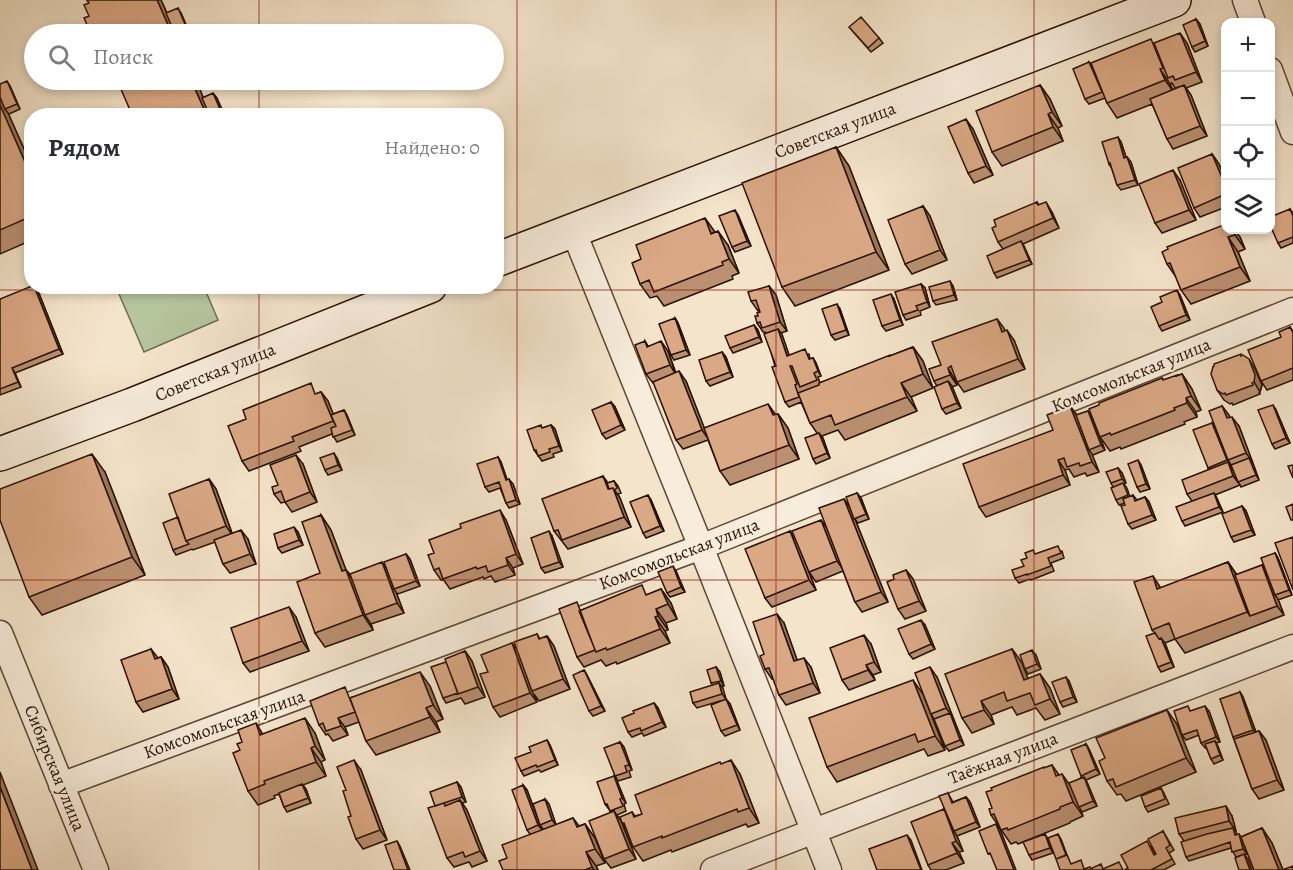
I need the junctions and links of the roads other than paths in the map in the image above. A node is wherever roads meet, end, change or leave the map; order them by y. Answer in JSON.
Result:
{"nodes":[{"id":1,"x":1174,"y":0,"type":"edge"},
{"id":2,"x":1245,"y":0,"type":"edge"},
{"id":3,"x":1252,"y":18,"type":"edge"},
{"id":4,"x":1271,"y":72,"type":"edge"},
{"id":5,"x":1293,"y":132,"type":"edge"},
{"id":6,"x":573,"y":230,"type":"junction"},
{"id":7,"x":504,"y":257,"type":"edge"},
{"id":8,"x":410,"y":294,"type":"edge"},
{"id":9,"x":1293,"y":310,"type":"edge"},
{"id":10,"x":0,"y":454,"type":"edge"},
{"id":11,"x":701,"y":547,"type":"junction"},
{"id":12,"x":0,"y":633,"type":"edge"},
{"id":13,"x":1293,"y":646,"type":"edge"},
{"id":14,"x":61,"y":785,"type":"junction"},
{"id":15,"x":813,"y":831,"type":"junction"},
{"id":16,"x":96,"y":870,"type":"edge"},
{"id":17,"x":713,"y":870,"type":"edge"},
{"id":18,"x":829,"y":870,"type":"edge"}],
"edges":[{"from":1,"to":6,"type":"street","name":"Советская улица"},
{"from":2,"to":3,"type":"street"},
{"from":4,"to":5,"type":"street"},
{"from":6,"to":7,"type":"street","name":"Советская улица"},
{"from":6,"to":11,"type":"street"},
{"from":8,"to":10,"type":"street","name":"Советская улица"},
{"from":9,"to":11,"type":"street","name":"Комсомольская улица"},
{"from":11,"to":14,"type":"street","name":"Комсомольская улица"},
{"from":11,"to":15,"type":"street"},
{"from":12,"to":14,"type":"street","name":"Сибирская улица"},
{"from":13,"to":15,"type":"street","name":"Таёжная улица"},
{"from":14,"to":16,"type":"street","name":"Сибирская улица"},
{"from":15,"to":17,"type":"street","name":"Таёжная улица"},
{"from":15,"to":18,"type":"street"}]}
